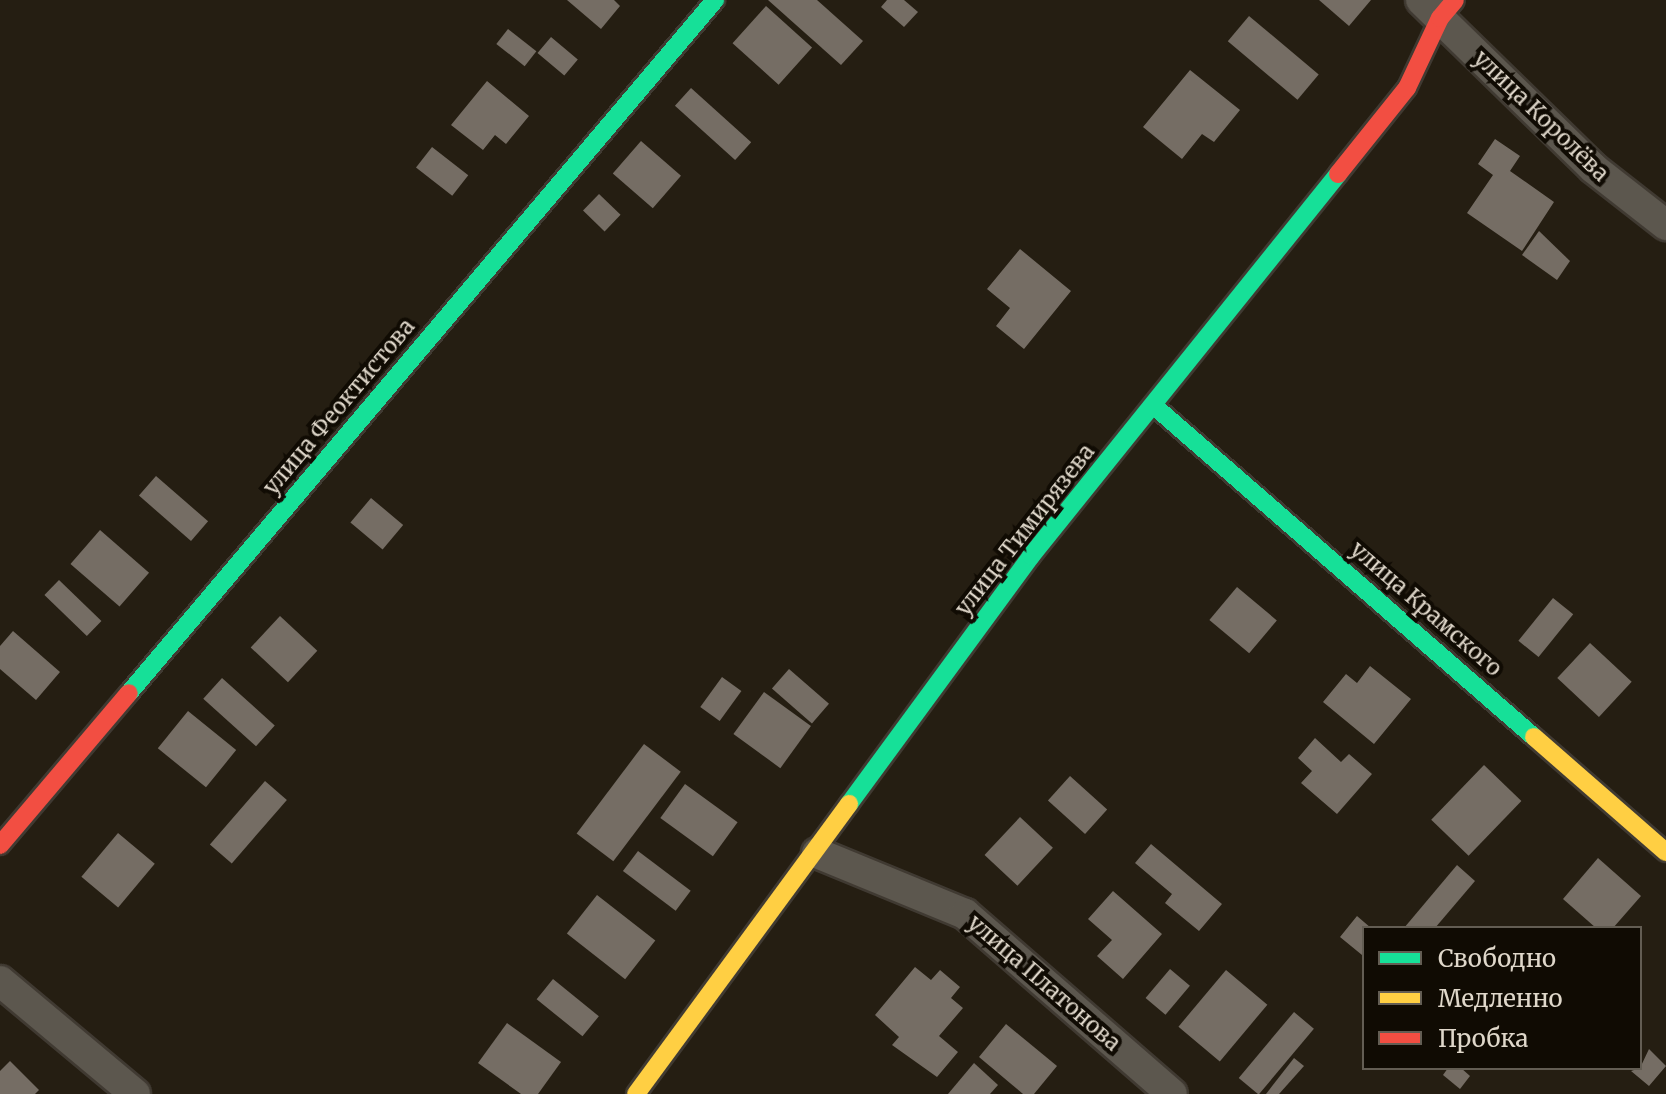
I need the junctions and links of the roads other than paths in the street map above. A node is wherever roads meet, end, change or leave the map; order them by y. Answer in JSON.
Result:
{"nodes":[{"id":1,"x":715,"y":0,"type":"edge"},
{"id":2,"x":1439,"y":6,"type":"edge"},
{"id":3,"x":1666,"y":225,"type":"edge"},
{"id":4,"x":1153,"y":405,"type":"junction"},
{"id":5,"x":0,"y":845,"type":"edge"},
{"id":6,"x":1666,"y":852,"type":"edge"},
{"id":7,"x":817,"y":853,"type":"junction"},
{"id":8,"x":0,"y":981,"type":"edge"},
{"id":9,"x":135,"y":1094,"type":"edge"},
{"id":10,"x":636,"y":1094,"type":"edge"},
{"id":11,"x":1172,"y":1094,"type":"edge"}],
"edges":[{"from":1,"to":5,"type":"street","name":"улица Феоктистова"},
{"from":2,"to":3,"type":"street","name":"улица Королёва"},
{"from":2,"to":4,"type":"street","name":"улица Тимирязева"},
{"from":4,"to":6,"type":"street","name":"улица Крамского"},
{"from":4,"to":7,"type":"street","name":"улица Тимирязева"},
{"from":7,"to":10,"type":"street","name":"улица Тимирязева"},
{"from":7,"to":11,"type":"street","name":"улица Платонова"},
{"from":8,"to":9,"type":"street"}]}
